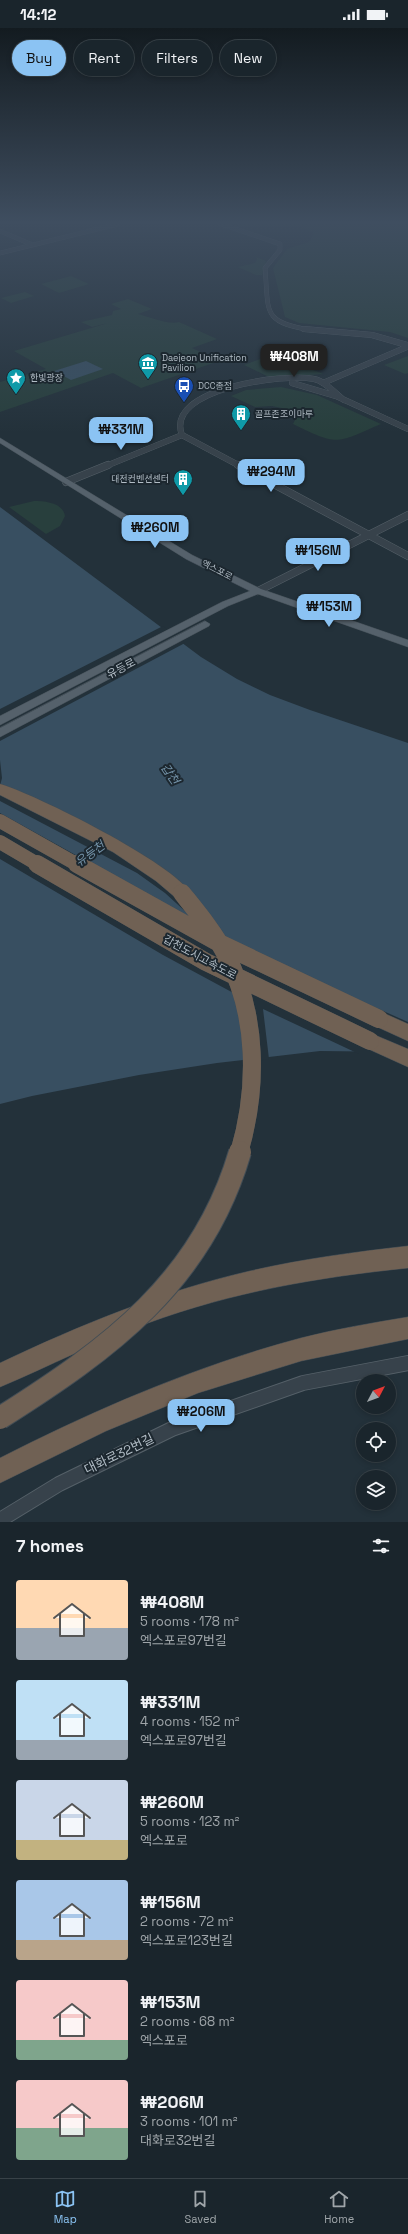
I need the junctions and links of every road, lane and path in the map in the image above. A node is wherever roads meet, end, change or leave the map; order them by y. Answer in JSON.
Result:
{"nodes":[{"id":1,"x":268,"y":294,"type":"edge"},
{"id":2,"x":408,"y":346,"type":"edge"},
{"id":3,"x":345,"y":372,"type":"junction"},
{"id":4,"x":309,"y":379,"type":"junction"},
{"id":5,"x":274,"y":382,"type":"junction"},
{"id":6,"x":322,"y":384,"type":"junction"},
{"id":7,"x":306,"y":386,"type":"junction"},
{"id":8,"x":344,"y":400,"type":"junction"},
{"id":9,"x":408,"y":429,"type":"edge"},
{"id":10,"x":182,"y":435,"type":"junction"},
{"id":11,"x":0,"y":440,"type":"edge"},
{"id":12,"x":66,"y":482,"type":"junction"},
{"id":13,"x":408,"y":515,"type":"edge"},
{"id":14,"x":369,"y":534,"type":"junction"},
{"id":15,"x":408,"y":556,"type":"edge"},
{"id":16,"x":258,"y":591,"type":"junction"},
{"id":17,"x":240,"y":600,"type":"junction"},
{"id":18,"x":408,"y":644,"type":"edge"},
{"id":19,"x":0,"y":720,"type":"edge"},
{"id":20,"x":0,"y":732,"type":"edge"},
{"id":21,"x":0,"y":789,"type":"edge"},
{"id":22,"x":0,"y":822,"type":"edge"},
{"id":23,"x":0,"y":842,"type":"edge"},
{"id":24,"x":408,"y":1033,"type":"edge"},
{"id":25,"x":408,"y":1058,"type":"edge"},
{"id":26,"x":408,"y":1256,"type":"edge"},
{"id":27,"x":408,"y":1328,"type":"edge"},
{"id":28,"x":408,"y":1363,"type":"edge"},
{"id":29,"x":0,"y":1375,"type":"edge"},
{"id":30,"x":0,"y":1418,"type":"edge"},
{"id":31,"x":0,"y":1471,"type":"edge"},
{"id":32,"x":0,"y":1520,"type":"edge"}],
"edges":[{"from":1,"to":2,"type":"street"},
{"from":2,"to":3,"type":"street"},
{"from":3,"to":4,"type":"street"},
{"from":3,"to":6,"type":"street"},
{"from":4,"to":5,"type":"street"},
{"from":4,"to":6,"type":"street"},
{"from":4,"to":7,"type":"street"},
{"from":5,"to":7,"type":"street"},
{"from":5,"to":10,"type":"street"},
{"from":6,"to":7,"type":"street"},
{"from":6,"to":8,"type":"street"},
{"from":7,"to":8,"type":"street"},
{"from":8,"to":9,"type":"street"},
{"from":10,"to":12,"type":"street"},
{"from":10,"to":14,"type":"street"},
{"from":11,"to":12,"type":"main road","name":"엑스포로"},
{"from":12,"to":16,"type":"main road","name":"엑스포로"},
{"from":13,"to":14,"type":"street"},
{"from":14,"to":15,"type":"street"},
{"from":14,"to":16,"type":"street"},
{"from":16,"to":17,"type":"main road","name":"유등로"},
{"from":16,"to":18,"type":"main road","name":"엑스포로"},
{"from":17,"to":19,"type":"main road","name":"유등로"},
{"from":17,"to":20,"type":"main road","name":"유등로"},
{"from":21,"to":30,"type":"highway","bridge":true},
{"from":22,"to":24,"type":"highway","name":"갑천도시고속도로","bridge":true},
{"from":23,"to":25,"type":"highway","name":"갑천도시고속도로","bridge":true},
{"from":26,"to":29,"type":"highway"},
{"from":27,"to":31,"type":"highway"},
{"from":28,"to":32,"type":"street","name":"대화로32번길"}]}
